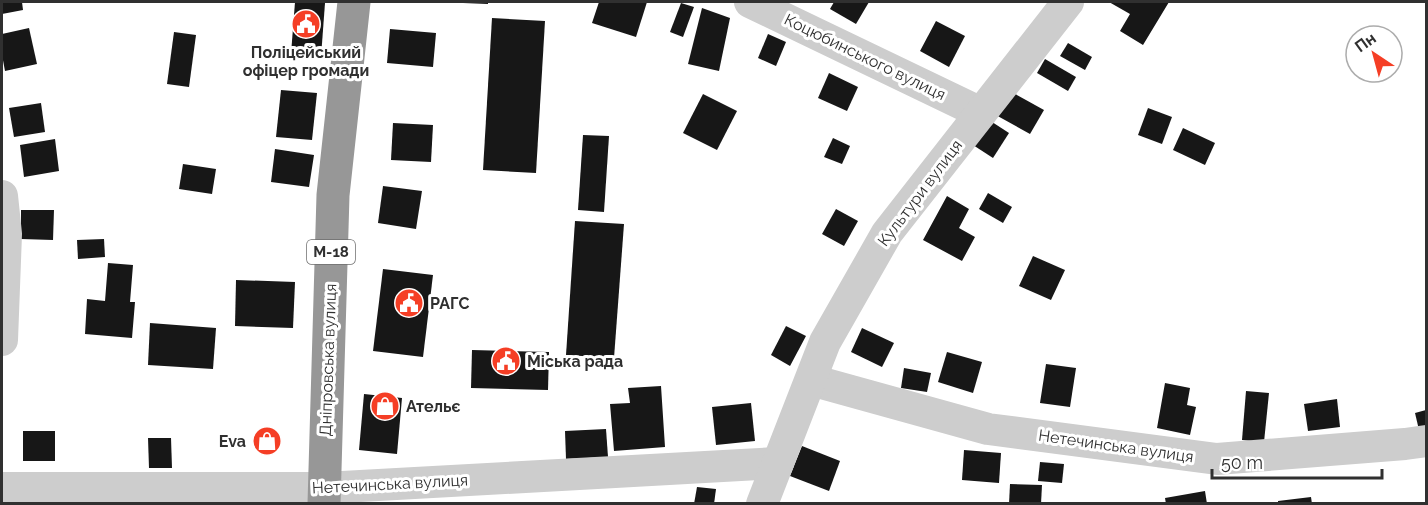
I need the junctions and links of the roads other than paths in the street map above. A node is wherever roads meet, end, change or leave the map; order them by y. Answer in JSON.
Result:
{"nodes":[{"id":1,"x":354,"y":2,"type":"edge"},
{"id":2,"x":750,"y":2,"type":"edge"},
{"id":3,"x":1068,"y":2,"type":"edge"},
{"id":4,"x":981,"y":113,"type":"junction"},
{"id":5,"x":2,"y":196,"type":"edge"},
{"id":6,"x":2,"y":340,"type":"edge"},
{"id":7,"x":811,"y":380,"type":"junction"},
{"id":8,"x":1426,"y":441,"type":"edge"},
{"id":9,"x":778,"y":464,"type":"junction"},
{"id":10,"x":2,"y":488,"type":"edge"},
{"id":11,"x":324,"y":496,"type":"edge"},
{"id":12,"x":762,"y":504,"type":"edge"}],
"edges":[{"from":1,"to":11,"type":"highway","name":"Дніпровська вулиця","number":"М-18"},
{"from":2,"to":4,"type":"street","name":"Коцюбинського вулиця"},
{"from":3,"to":4,"type":"street","name":"Культури вулиця"},
{"from":4,"to":7,"type":"street","name":"Культури вулиця"},
{"from":5,"to":6,"type":"street"},
{"from":7,"to":8,"type":"street","name":"Нетечинська вулиця"},
{"from":7,"to":9,"type":"street","name":"Культури вулиця"},
{"from":9,"to":11,"type":"street","name":"Нетечинська вулиця"},
{"from":9,"to":12,"type":"street","name":"Культури вулиця"},
{"from":10,"to":11,"type":"street","name":"Нетечинська вулиця"}]}
